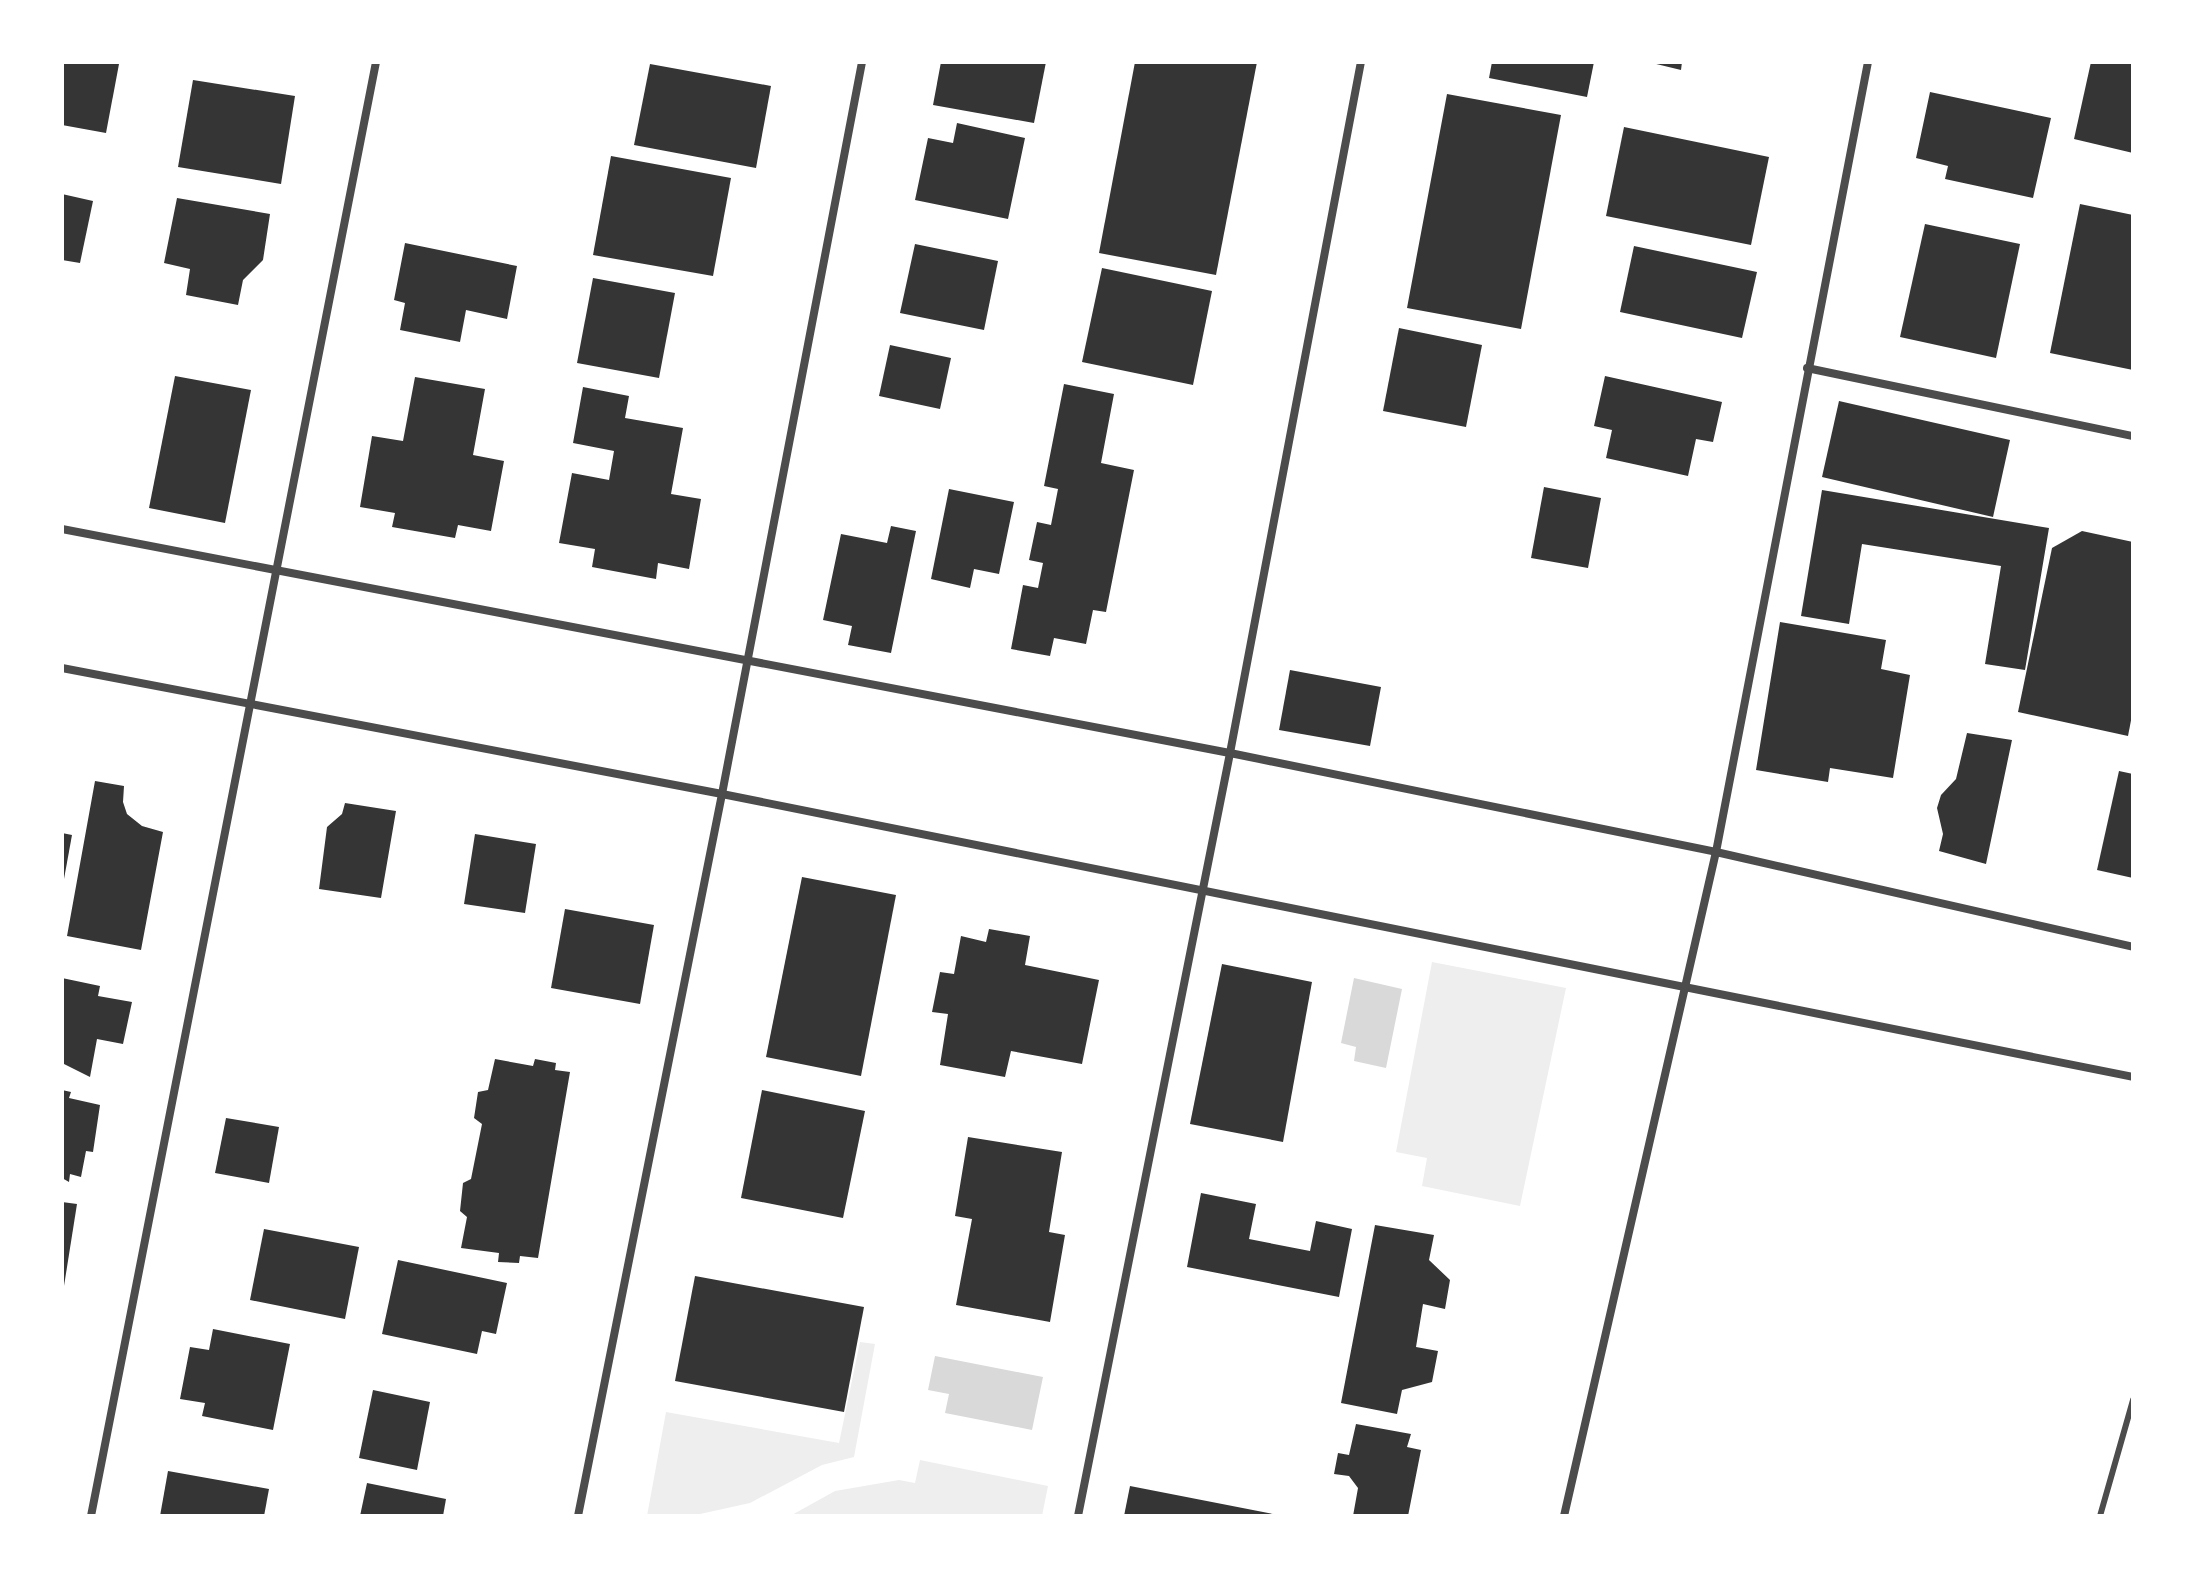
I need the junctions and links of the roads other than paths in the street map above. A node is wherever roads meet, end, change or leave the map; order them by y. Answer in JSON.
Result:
{"nodes":[{"id":1,"x":376,"y":62,"type":"edge"},
{"id":2,"x":862,"y":62,"type":"edge"},
{"id":3,"x":1361,"y":62,"type":"edge"},
{"id":4,"x":1868,"y":62,"type":"edge"},
{"id":5,"x":1807,"y":368,"type":"junction"},
{"id":6,"x":2133,"y":436,"type":"edge"},
{"id":7,"x":62,"y":529,"type":"edge"},
{"id":8,"x":278,"y":569,"type":"junction"},
{"id":9,"x":748,"y":660,"type":"junction"},
{"id":10,"x":62,"y":668,"type":"edge"},
{"id":11,"x":251,"y":703,"type":"junction"},
{"id":12,"x":1230,"y":753,"type":"junction"},
{"id":13,"x":722,"y":794,"type":"junction"},
{"id":14,"x":1716,"y":852,"type":"junction"},
{"id":15,"x":1203,"y":890,"type":"junction"},
{"id":16,"x":2133,"y":947,"type":"edge"},
{"id":17,"x":1687,"y":988,"type":"junction"},
{"id":18,"x":2133,"y":1077,"type":"edge"},
{"id":19,"x":2133,"y":1400,"type":"edge"},
{"id":20,"x":91,"y":1516,"type":"edge"},
{"id":21,"x":578,"y":1516,"type":"edge"},
{"id":22,"x":1078,"y":1516,"type":"edge"},
{"id":23,"x":1564,"y":1516,"type":"edge"},
{"id":24,"x":2100,"y":1516,"type":"edge"}],
"edges":[{"from":1,"to":8,"type":"street"},
{"from":2,"to":9,"type":"street"},
{"from":3,"to":12,"type":"street"},
{"from":4,"to":5,"type":"street"},
{"from":5,"to":6,"type":"street"},
{"from":5,"to":14,"type":"street"},
{"from":7,"to":8,"type":"street"},
{"from":8,"to":9,"type":"street"},
{"from":8,"to":11,"type":"street"},
{"from":9,"to":12,"type":"street"},
{"from":9,"to":13,"type":"street"},
{"from":10,"to":11,"type":"street"},
{"from":11,"to":13,"type":"street"},
{"from":11,"to":20,"type":"street"},
{"from":12,"to":14,"type":"street"},
{"from":12,"to":15,"type":"street"},
{"from":13,"to":15,"type":"street"},
{"from":13,"to":21,"type":"street"},
{"from":14,"to":16,"type":"street"},
{"from":14,"to":17,"type":"street"},
{"from":15,"to":17,"type":"street"},
{"from":15,"to":22,"type":"street"},
{"from":17,"to":18,"type":"street"},
{"from":17,"to":23,"type":"street"},
{"from":19,"to":24,"type":"lane"}]}
